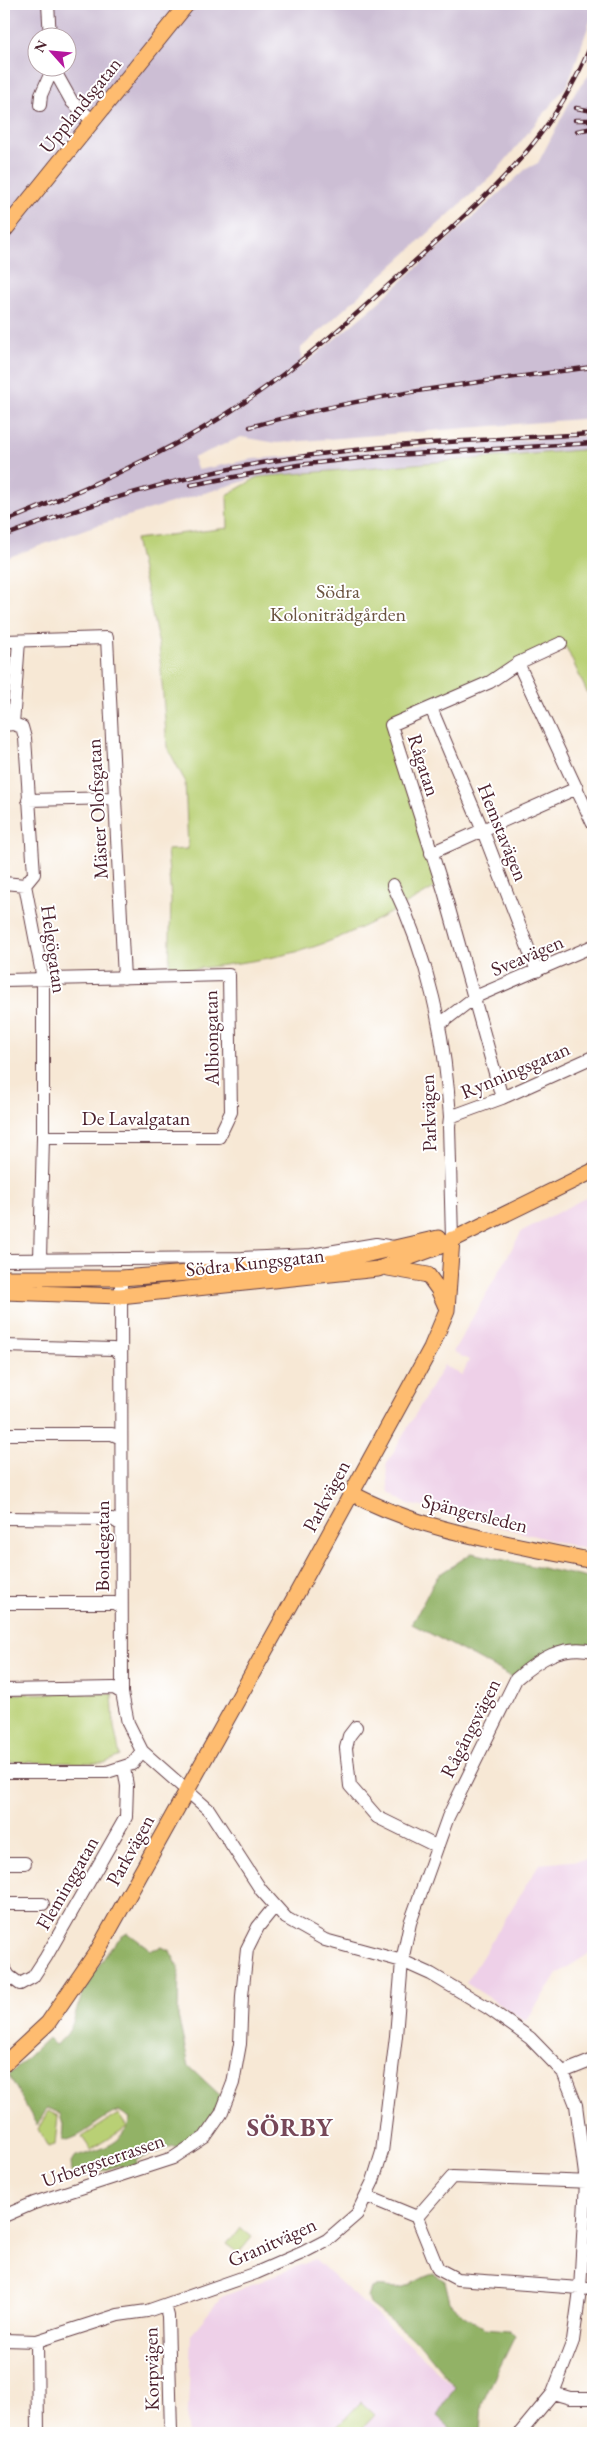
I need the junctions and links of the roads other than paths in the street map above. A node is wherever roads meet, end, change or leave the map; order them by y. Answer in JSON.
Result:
{"nodes":[{"id":1,"x":48,"y":4,"type":"edge"},
{"id":2,"x":187,"y":4,"type":"edge"},
{"id":3,"x":49,"y":28,"type":"edge"},
{"id":4,"x":49,"y":78,"type":"edge"},
{"id":5,"x":59,"y":78,"type":"edge"},
{"id":6,"x":40,"y":105,"type":"dead end"},
{"id":7,"x":93,"y":121,"type":"junction"},
{"id":8,"x":4,"y":231,"type":"edge"},
{"id":9,"x":19,"y":641,"type":"junction"},
{"id":10,"x":4,"y":642,"type":"edge"},
{"id":11,"x":561,"y":643,"type":"dead end"},
{"id":12,"x":518,"y":663,"type":"junction"},
{"id":13,"x":431,"y":708,"type":"junction"},
{"id":14,"x":8,"y":724,"type":"edge"},
{"id":15,"x":577,"y":788,"type":"junction"},
{"id":16,"x":116,"y":798,"type":"junction"},
{"id":17,"x":28,"y":800,"type":"junction"},
{"id":18,"x":593,"y":824,"type":"edge"},
{"id":19,"x":483,"y":831,"type":"junction"},
{"id":20,"x":431,"y":853,"type":"junction"},
{"id":21,"x":4,"y":883,"type":"edge"},
{"id":22,"x":25,"y":885,"type":"junction"},
{"id":23,"x":393,"y":885,"type":"dead end"},
{"id":24,"x":593,"y":946,"type":"edge"},
{"id":25,"x":538,"y":971,"type":"junction"},
{"id":26,"x":124,"y":978,"type":"junction"},
{"id":27,"x":42,"y":979,"type":"junction"},
{"id":28,"x":4,"y":980,"type":"edge"},
{"id":29,"x":475,"y":997,"type":"junction"},
{"id":30,"x":440,"y":1024,"type":"junction"},
{"id":31,"x":593,"y":1057,"type":"edge"},
{"id":32,"x":502,"y":1098,"type":"junction"},
{"id":33,"x":450,"y":1117,"type":"junction"},
{"id":34,"x":224,"y":1129,"type":"joint"},
{"id":35,"x":43,"y":1137,"type":"junction"},
{"id":36,"x":593,"y":1171,"type":"edge"},
{"id":37,"x":452,"y":1239,"type":"junction"},
{"id":38,"x":400,"y":1248,"type":"junction"},
{"id":39,"x":40,"y":1259,"type":"junction"},
{"id":40,"x":4,"y":1260,"type":"edge"},
{"id":41,"x":384,"y":1268,"type":"junction"},
{"id":42,"x":4,"y":1278,"type":"edge"},
{"id":43,"x":121,"y":1278,"type":"junction"},
{"id":44,"x":4,"y":1292,"type":"edge"},
{"id":45,"x":120,"y":1296,"type":"junction"},
{"id":46,"x":448,"y":1310,"type":"junction"},
{"id":47,"x":4,"y":1346,"type":"edge"},
{"id":48,"x":121,"y":1354,"type":"junction"},
{"id":49,"x":4,"y":1434,"type":"edge"},
{"id":50,"x":121,"y":1438,"type":"junction"},
{"id":51,"x":350,"y":1493,"type":"junction"},
{"id":52,"x":4,"y":1518,"type":"edge"},
{"id":53,"x":120,"y":1524,"type":"junction"},
{"id":54,"x":593,"y":1560,"type":"edge"},
{"id":55,"x":4,"y":1603,"type":"edge"},
{"id":56,"x":121,"y":1607,"type":"junction"},
{"id":57,"x":593,"y":1651,"type":"edge"},
{"id":58,"x":4,"y":1690,"type":"edge"},
{"id":59,"x":122,"y":1693,"type":"junction"},
{"id":60,"x":356,"y":1728,"type":"dead end"},
{"id":61,"x":142,"y":1751,"type":"junction"},
{"id":62,"x":124,"y":1768,"type":"junction"},
{"id":63,"x":4,"y":1772,"type":"edge"},
{"id":64,"x":187,"y":1790,"type":"junction"},
{"id":65,"x":436,"y":1846,"type":"junction"},
{"id":66,"x":4,"y":1863,"type":"edge"},
{"id":67,"x":25,"y":1863,"type":"dead end"},
{"id":68,"x":4,"y":1904,"type":"edge"},
{"id":69,"x":43,"y":1904,"type":"dead end"},
{"id":70,"x":274,"y":1906,"type":"junction"},
{"id":71,"x":402,"y":1961,"type":"junction"},
{"id":72,"x":4,"y":1968,"type":"edge"},
{"id":73,"x":593,"y":2060,"type":"edge"},
{"id":74,"x":4,"y":2064,"type":"edge"},
{"id":75,"x":563,"y":2072,"type":"junction"},
{"id":76,"x":590,"y":2182,"type":"edge"},
{"id":77,"x":366,"y":2196,"type":"junction"},
{"id":78,"x":4,"y":2216,"type":"edge"},
{"id":79,"x":417,"y":2217,"type":"junction"},
{"id":80,"x":593,"y":2289,"type":"edge"},
{"id":81,"x":580,"y":2290,"type":"junction"},
{"id":82,"x":165,"y":2305,"type":"junction"},
{"id":83,"x":4,"y":2340,"type":"edge"},
{"id":84,"x":37,"y":2341,"type":"junction"},
{"id":85,"x":553,"y":2394,"type":"junction"},
{"id":86,"x":593,"y":2398,"type":"edge"},
{"id":87,"x":38,"y":2433,"type":"edge"},
{"id":88,"x":171,"y":2433,"type":"edge"},
{"id":89,"x":520,"y":2433,"type":"edge"}],
"edges":[{"from":1,"to":3,"type":"street"},
{"from":2,"to":7,"type":"main road","name":"Upplandsgatan"},
{"from":4,"to":6,"type":"street"},
{"from":5,"to":7,"type":"street"},
{"from":7,"to":8,"type":"main road","name":"Upplandsgatan"},
{"from":9,"to":10,"type":"street"},
{"from":9,"to":14,"type":"street"},
{"from":9,"to":16,"type":"street","name":"Mäster Olofsgatan"},
{"from":11,"to":12,"type":"street","name":"Rågatan"},
{"from":12,"to":13,"type":"street","name":"Rågatan"},
{"from":12,"to":15,"type":"street"},
{"from":13,"to":19,"type":"street","name":"Hemstavägen"},
{"from":13,"to":20,"type":"street","name":"Rågatan"},
{"from":14,"to":17,"type":"street"},
{"from":15,"to":18,"type":"street"},
{"from":15,"to":19,"type":"street"},
{"from":16,"to":17,"type":"street"},
{"from":16,"to":26,"type":"street","name":"Mäster Olofsgatan"},
{"from":17,"to":22,"type":"street"},
{"from":19,"to":20,"type":"street"},
{"from":19,"to":25,"type":"street","name":"Hemstavägen"},
{"from":20,"to":29,"type":"street","name":"Rågatan"},
{"from":21,"to":22,"type":"street"},
{"from":22,"to":27,"type":"street","name":"Helgögatan"},
{"from":23,"to":30,"type":"street","name":"Parkvägen"},
{"from":24,"to":25,"type":"street","name":"Sveavägen"},
{"from":25,"to":29,"type":"street","name":"Sveavägen"},
{"from":26,"to":27,"type":"street"},
{"from":26,"to":34,"type":"street","name":"Albiongatan"},
{"from":27,"to":28,"type":"street"},
{"from":27,"to":35,"type":"street","name":"Helgögatan"},
{"from":29,"to":30,"type":"street"},
{"from":29,"to":32,"type":"street","name":"Rågatan"},
{"from":30,"to":33,"type":"street","name":"Parkvägen"},
{"from":31,"to":32,"type":"street","name":"Rynningsgatan"},
{"from":32,"to":33,"type":"street","name":"Rynningsgatan"},
{"from":33,"to":37,"type":"street","name":"Parkvägen"},
{"from":34,"to":35,"type":"street","name":"De Lavalgatan"},
{"from":35,"to":39,"type":"street","name":"Helgögatan"},
{"from":36,"to":37,"type":"main road"},
{"from":37,"to":38,"type":"main road","name":"Södra Kungsgatan"},
{"from":37,"to":41,"type":"main road","name":"Södra Kungsgatan"},
{"from":37,"to":46,"type":"main road","name":"Parkvägen"},
{"from":38,"to":39,"type":"street","name":"Södra Kungsgatan"},
{"from":38,"to":43,"type":"main road","name":"Södra Kungsgatan"},
{"from":39,"to":40,"type":"street","name":"Södra Kungsgatan"},
{"from":41,"to":45,"type":"main road","name":"Södra Kungsgatan"},
{"from":41,"to":46,"type":"main road"},
{"from":42,"to":43,"type":"main road","name":"Södra Kungsgatan"},
{"from":43,"to":45,"type":"street","name":"Bondegatan"},
{"from":44,"to":45,"type":"main road","name":"Södra Kungsgatan"},
{"from":45,"to":48,"type":"street","name":"Bondegatan"},
{"from":46,"to":51,"type":"main road","name":"Parkvägen"},
{"from":47,"to":48,"type":"street"},
{"from":48,"to":50,"type":"street","name":"Bondegatan"},
{"from":49,"to":50,"type":"street"},
{"from":50,"to":53,"type":"street","name":"Bondegatan"},
{"from":51,"to":54,"type":"main road","name":"Spängersleden"},
{"from":51,"to":64,"type":"main road","name":"Parkvägen"},
{"from":52,"to":53,"type":"street"},
{"from":53,"to":56,"type":"street","name":"Bondegatan"},
{"from":55,"to":56,"type":"street"},
{"from":56,"to":59,"type":"street","name":"Bondegatan"},
{"from":57,"to":65,"type":"street","name":"Rågångsvägen"},
{"from":58,"to":59,"type":"street"},
{"from":59,"to":61,"type":"street","name":"Bondegatan"},
{"from":60,"to":65,"type":"street"},
{"from":61,"to":62,"type":"street"},
{"from":61,"to":64,"type":"street","name":"Bondegatan"},
{"from":62,"to":63,"type":"street"},
{"from":62,"to":72,"type":"street","name":"Fleminggatan"},
{"from":64,"to":70,"type":"street","name":"Bondegatan"},
{"from":64,"to":74,"type":"main road","name":"Parkvägen"},
{"from":65,"to":71,"type":"street","name":"Rågångsvägen"},
{"from":66,"to":67,"type":"street"},
{"from":68,"to":69,"type":"street"},
{"from":70,"to":71,"type":"street","name":"Bondegatan"},
{"from":70,"to":78,"type":"street","name":"Urbergsterrassen"},
{"from":71,"to":75,"type":"street","name":"Bondegatan"},
{"from":71,"to":77,"type":"street","name":"Granitvägen"},
{"from":73,"to":75,"type":"street"},
{"from":75,"to":76,"type":"street"},
{"from":76,"to":79,"type":"street"},
{"from":76,"to":81,"type":"street"},
{"from":77,"to":79,"type":"street"},
{"from":77,"to":82,"type":"street","name":"Granitvägen"},
{"from":79,"to":81,"type":"street"},
{"from":80,"to":81,"type":"street"},
{"from":81,"to":85,"type":"street"},
{"from":82,"to":84,"type":"street","name":"Granitvägen"},
{"from":82,"to":88,"type":"street","name":"Korpvägen"},
{"from":83,"to":84,"type":"street","name":"Granitvägen"},
{"from":84,"to":87,"type":"street"},
{"from":85,"to":86,"type":"street"},
{"from":85,"to":89,"type":"street"}]}
